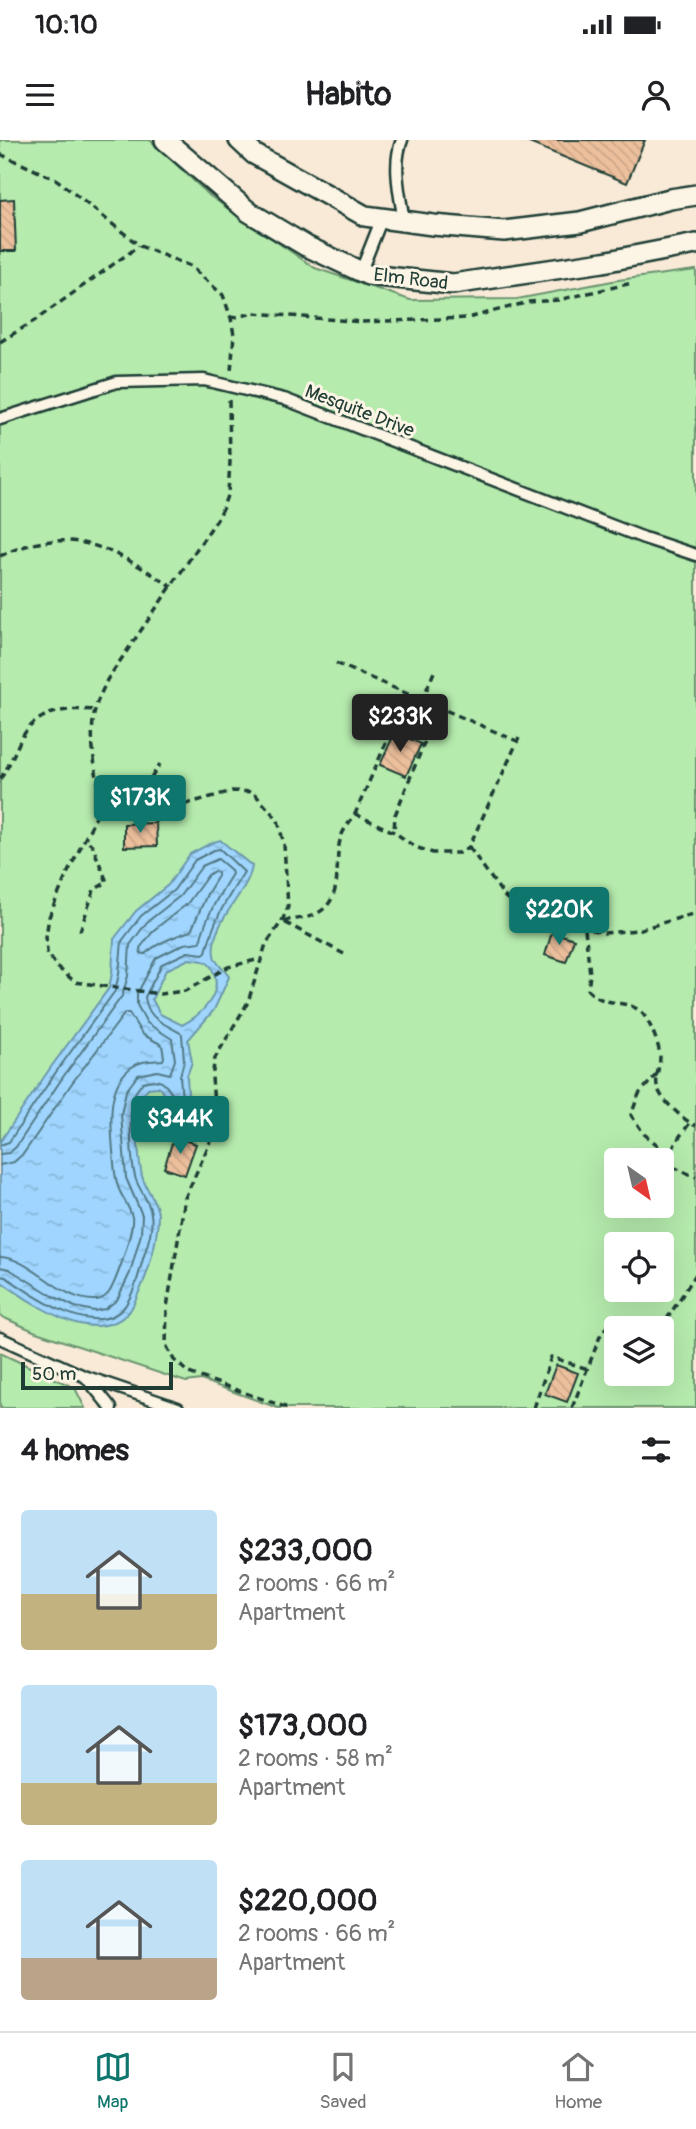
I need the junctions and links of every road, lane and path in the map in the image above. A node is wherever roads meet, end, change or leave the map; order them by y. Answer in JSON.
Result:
{"nodes":[{"id":1,"x":165,"y":140,"type":"edge"},
{"id":2,"x":239,"y":140,"type":"edge"},
{"id":3,"x":402,"y":140,"type":"edge"},
{"id":4,"x":0,"y":154,"type":"edge"},
{"id":5,"x":696,"y":195,"type":"edge"},
{"id":6,"x":382,"y":218,"type":"junction"},
{"id":7,"x":404,"y":221,"type":"junction"},
{"id":8,"x":696,"y":244,"type":"edge"},
{"id":9,"x":139,"y":246,"type":"junction"},
{"id":10,"x":361,"y":271,"type":"junction"},
{"id":11,"x":632,"y":283,"type":"dead end"},
{"id":12,"x":231,"y":317,"type":"junction"},
{"id":13,"x":0,"y":342,"type":"edge"},
{"id":14,"x":229,"y":386,"type":"junction"},
{"id":15,"x":0,"y":419,"type":"edge"},
{"id":16,"x":696,"y":555,"type":"edge"},
{"id":17,"x":0,"y":556,"type":"edge"},
{"id":18,"x":172,"y":587,"type":"junction"},
{"id":19,"x":336,"y":663,"type":"dead end"},
{"id":20,"x":434,"y":671,"type":"dead end"},
{"id":21,"x":422,"y":700,"type":"junction"},
{"id":22,"x":95,"y":709,"type":"junction"},
{"id":23,"x":408,"y":734,"type":"junction"},
{"id":24,"x":160,"y":765,"type":"dead end"},
{"id":25,"x":0,"y":779,"type":"edge"},
{"id":26,"x":103,"y":803,"type":"junction"},
{"id":27,"x":149,"y":812,"type":"junction"},
{"id":28,"x":355,"y":814,"type":"junction"},
{"id":29,"x":394,"y":832,"type":"junction"},
{"id":30,"x":85,"y":839,"type":"junction"},
{"id":31,"x":469,"y":847,"type":"junction"},
{"id":32,"x":696,"y":913,"type":"edge"},
{"id":33,"x":282,"y":921,"type":"junction"},
{"id":34,"x":585,"y":929,"type":"junction"},
{"id":35,"x":80,"y":931,"type":"dead end"},
{"id":36,"x":344,"y":954,"type":"dead end"},
{"id":37,"x":260,"y":959,"type":"junction"},
{"id":38,"x":657,"y":1074,"type":"junction"},
{"id":39,"x":690,"y":1123,"type":"junction"},
{"id":40,"x":696,"y":1126,"type":"edge"},
{"id":41,"x":661,"y":1148,"type":"edge"},
{"id":42,"x":673,"y":1148,"type":"edge"},
{"id":43,"x":674,"y":1167,"type":"edge"},
{"id":44,"x":696,"y":1177,"type":"edge"},
{"id":45,"x":696,"y":1274,"type":"edge"},
{"id":46,"x":669,"y":1316,"type":"edge"},
{"id":47,"x":604,"y":1330,"type":"edge"},
{"id":48,"x":0,"y":1338,"type":"edge"},
{"id":49,"x":588,"y":1369,"type":"junction"},
{"id":50,"x":86,"y":1377,"type":"junction"},
{"id":51,"x":111,"y":1408,"type":"edge"},
{"id":52,"x":178,"y":1408,"type":"edge"},
{"id":53,"x":288,"y":1408,"type":"edge"},
{"id":54,"x":534,"y":1408,"type":"edge"},
{"id":55,"x":572,"y":1408,"type":"edge"}],
"edges":[{"from":1,"to":10,"type":"street","name":"Elm Road"},
{"from":2,"to":6,"type":"street"},
{"from":3,"to":7,"type":"lane"},
{"from":4,"to":9,"type":"path"},
{"from":5,"to":7,"type":"street"},
{"from":6,"to":7,"type":"street"},
{"from":6,"to":10,"type":"lane"},
{"from":8,"to":10,"type":"street","name":"Elm Road"},
{"from":9,"to":12,"type":"path"},
{"from":9,"to":13,"type":"path"},
{"from":11,"to":12,"type":"path"},
{"from":12,"to":14,"type":"path"},
{"from":14,"to":15,"type":"lane","name":"Mesquite Drive"},
{"from":14,"to":16,"type":"lane","name":"Mesquite Drive"},
{"from":14,"to":18,"type":"path"},
{"from":17,"to":18,"type":"path"},
{"from":18,"to":22,"type":"path"},
{"from":19,"to":21,"type":"path"},
{"from":20,"to":21,"type":"path"},
{"from":21,"to":23,"type":"path"},
{"from":21,"to":31,"type":"path"},
{"from":22,"to":25,"type":"path"},
{"from":22,"to":26,"type":"path"},
{"from":23,"to":28,"type":"path"},
{"from":23,"to":29,"type":"path"},
{"from":24,"to":27,"type":"path"},
{"from":26,"to":27,"type":"path"},
{"from":26,"to":30,"type":"path"},
{"from":27,"to":33,"type":"path"},
{"from":28,"to":29,"type":"path"},
{"from":28,"to":33,"type":"path"},
{"from":29,"to":31,"type":"path"},
{"from":30,"to":35,"type":"path"},
{"from":30,"to":37,"type":"path"},
{"from":31,"to":34,"type":"path"},
{"from":32,"to":34,"type":"path"},
{"from":33,"to":36,"type":"path"},
{"from":33,"to":37,"type":"path"},
{"from":34,"to":38,"type":"path"},
{"from":37,"to":53,"type":"path"},
{"from":38,"to":39,"type":"path"},
{"from":38,"to":41,"type":"path"},
{"from":39,"to":40,"type":"path"},
{"from":39,"to":42,"type":"path"},
{"from":43,"to":44,"type":"path"},
{"from":45,"to":46,"type":"path"},
{"from":47,"to":49,"type":"path"},
{"from":48,"to":50,"type":"lane"},
{"from":49,"to":54,"type":"path"},
{"from":49,"to":55,"type":"path"},
{"from":50,"to":51,"type":"lane"},
{"from":50,"to":52,"type":"lane"}]}
